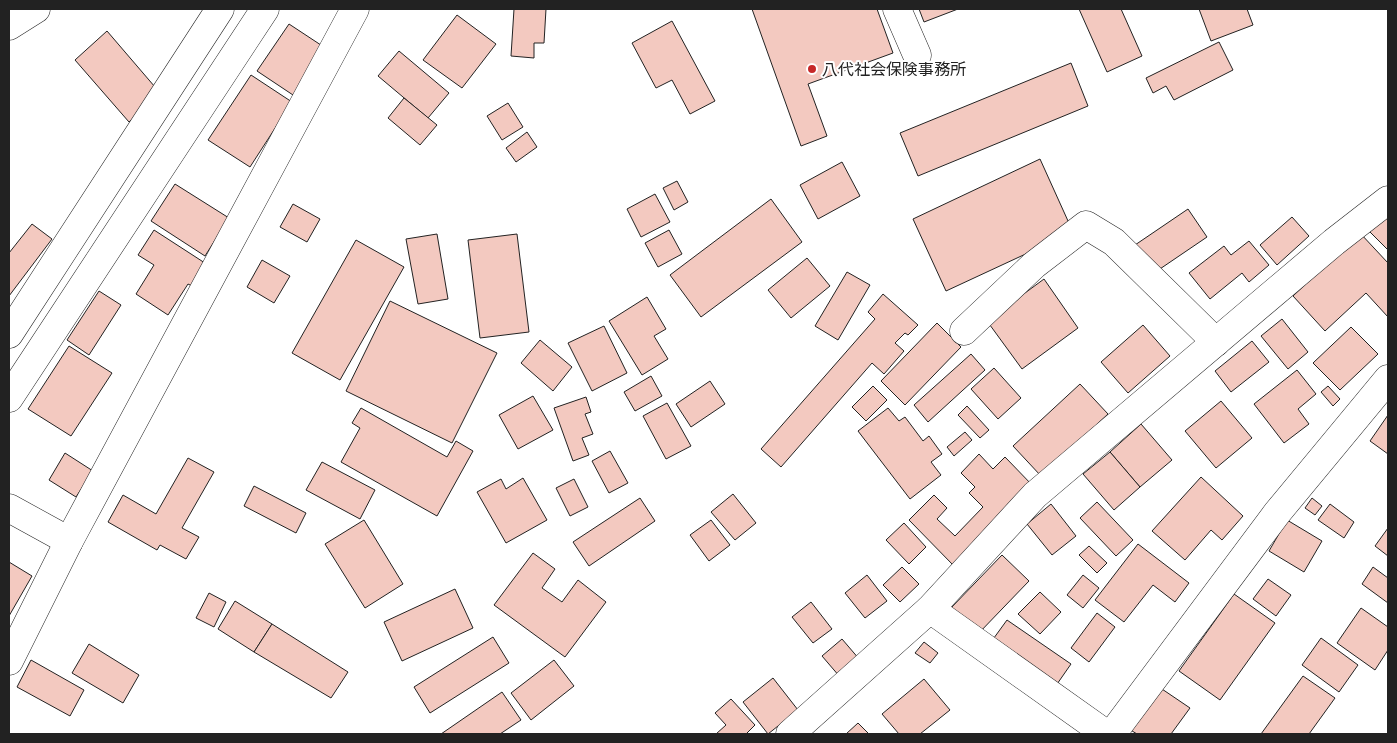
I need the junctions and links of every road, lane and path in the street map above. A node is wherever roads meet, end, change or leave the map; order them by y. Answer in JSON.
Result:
{"nodes":[{"id":1,"x":36,"y":9,"type":"edge"},
{"id":2,"x":220,"y":9,"type":"edge"},
{"id":3,"x":265,"y":9,"type":"edge"},
{"id":4,"x":355,"y":9,"type":"edge"},
{"id":5,"x":897,"y":9,"type":"edge"},
{"id":6,"x":9,"y":26,"type":"edge"},
{"id":7,"x":917,"y":55,"type":"dead end"},
{"id":8,"x":1388,"y":200,"type":"edge"},
{"id":9,"x":964,"y":331,"type":"dead end"},
{"id":10,"x":9,"y":334,"type":"edge"},
{"id":11,"x":1216,"y":342,"type":"junction"},
{"id":12,"x":1388,"y":378,"type":"edge"},
{"id":13,"x":9,"y":398,"type":"edge"},
{"id":14,"x":9,"y":508,"type":"edge"},
{"id":15,"x":69,"y":541,"type":"junction"},
{"id":16,"x":930,"y":609,"type":"junction"},
{"id":17,"x":9,"y":661,"type":"edge"},
{"id":18,"x":790,"y":734,"type":"edge"},
{"id":19,"x":1106,"y":734,"type":"edge"},
{"id":20,"x":1112,"y":734,"type":"edge"}],
"edges":[{"from":1,"to":6,"type":"street"},
{"from":2,"to":10,"type":"street"},
{"from":3,"to":13,"type":"street"},
{"from":4,"to":15,"type":"street"},
{"from":5,"to":7,"type":"street"},
{"from":8,"to":11,"type":"street"},
{"from":9,"to":11,"type":"street"},
{"from":11,"to":16,"type":"street"},
{"from":12,"to":20,"type":"street"},
{"from":14,"to":15,"type":"street"},
{"from":15,"to":17,"type":"street"},
{"from":16,"to":18,"type":"street"},
{"from":16,"to":19,"type":"street"}]}
